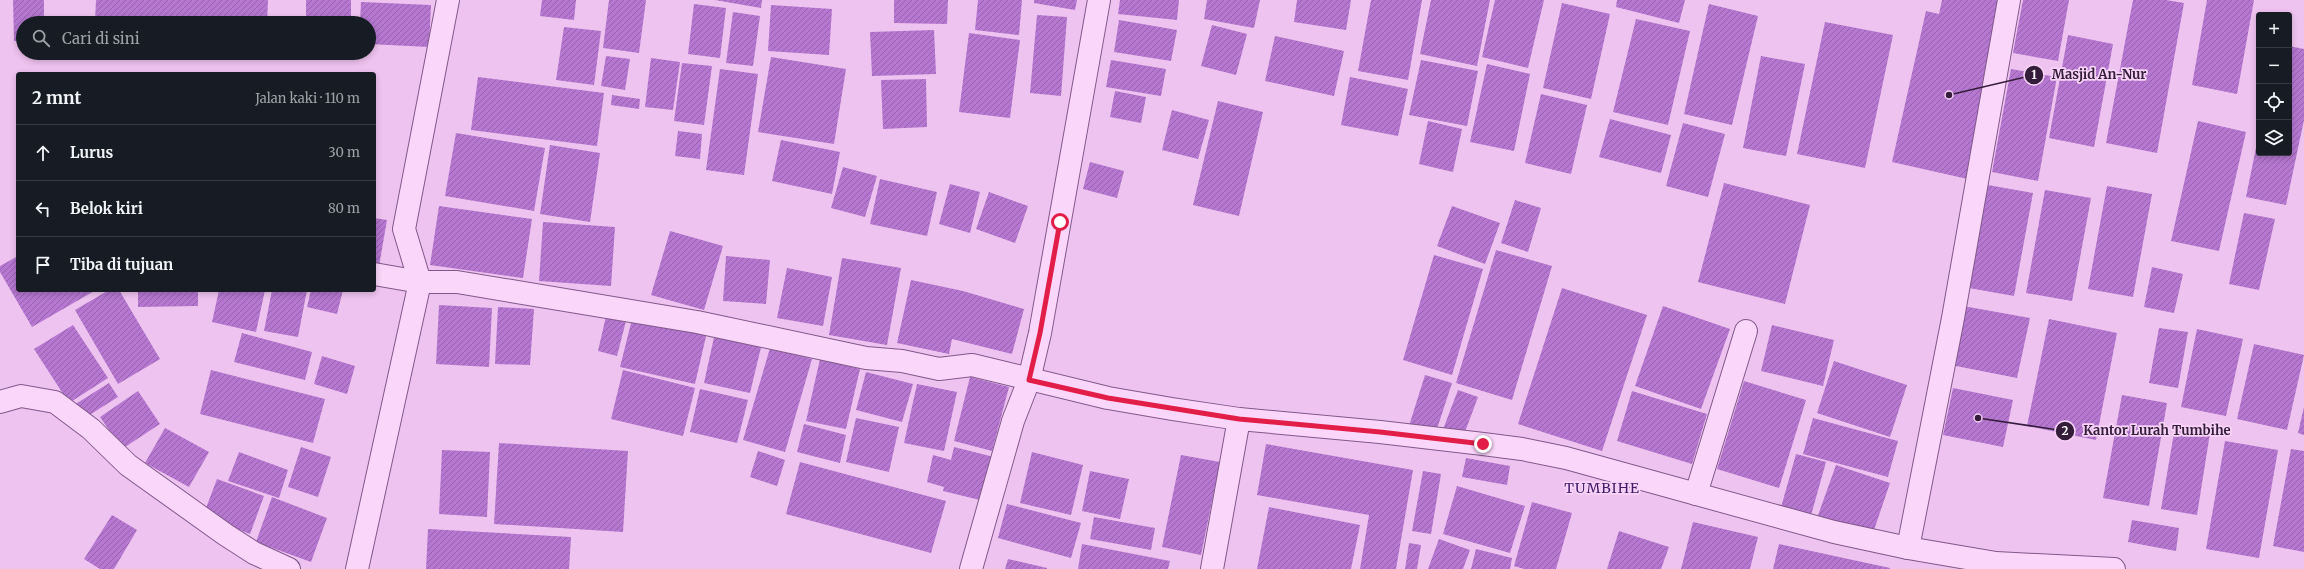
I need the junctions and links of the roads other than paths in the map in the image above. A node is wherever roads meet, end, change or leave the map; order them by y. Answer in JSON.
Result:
{"nodes":[{"id":1,"x":448,"y":0,"type":"edge"},
{"id":2,"x":1099,"y":0,"type":"edge"},
{"id":3,"x":2009,"y":0,"type":"edge"},
{"id":4,"x":376,"y":274,"type":"edge"},
{"id":5,"x":420,"y":282,"type":"junction"},
{"id":6,"x":1746,"y":331,"type":"dead end"},
{"id":7,"x":1029,"y":380,"type":"junction"},
{"id":8,"x":0,"y":402,"type":"edge"},
{"id":9,"x":1239,"y":419,"type":"junction"},
{"id":10,"x":1696,"y":494,"type":"junction"},
{"id":11,"x":1908,"y":548,"type":"junction"},
{"id":12,"x":289,"y":569,"type":"edge"},
{"id":13,"x":357,"y":569,"type":"edge"},
{"id":14,"x":971,"y":569,"type":"edge"},
{"id":15,"x":1212,"y":569,"type":"edge"},
{"id":16,"x":2114,"y":569,"type":"edge"}],
"edges":[{"from":1,"to":5,"type":"street"},
{"from":2,"to":7,"type":"street"},
{"from":3,"to":11,"type":"street"},
{"from":4,"to":5,"type":"street"},
{"from":5,"to":7,"type":"street"},
{"from":5,"to":13,"type":"street"},
{"from":6,"to":10,"type":"street"},
{"from":7,"to":9,"type":"street"},
{"from":7,"to":14,"type":"street"},
{"from":8,"to":12,"type":"street"},
{"from":9,"to":10,"type":"street"},
{"from":9,"to":15,"type":"street"},
{"from":10,"to":11,"type":"street"},
{"from":11,"to":16,"type":"street"}]}
